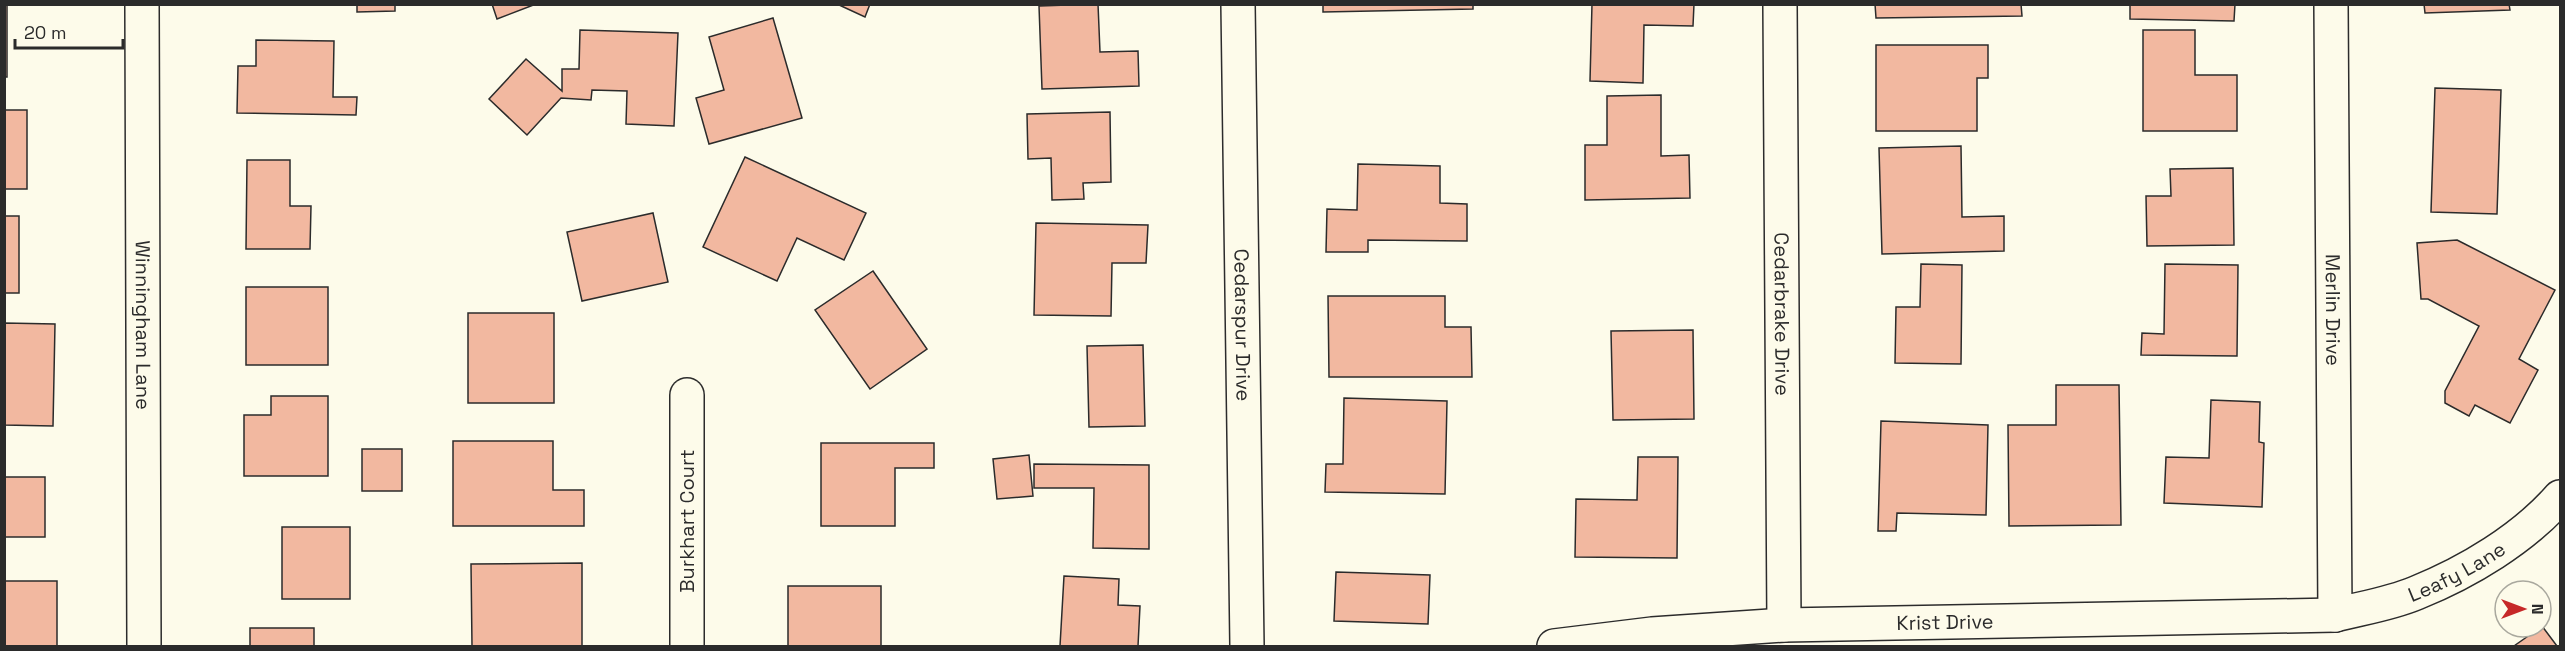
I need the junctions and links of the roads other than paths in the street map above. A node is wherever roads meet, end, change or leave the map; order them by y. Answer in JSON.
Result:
{"nodes":[{"id":1,"x":142,"y":4,"type":"edge"},
{"id":2,"x":1238,"y":4,"type":"edge"},
{"id":3,"x":1779,"y":4,"type":"edge"},
{"id":4,"x":2331,"y":4,"type":"edge"},
{"id":5,"x":687,"y":395,"type":"dead end"},
{"id":6,"x":2560,"y":497,"type":"edge"},
{"id":7,"x":2335,"y":615,"type":"junction"},
{"id":8,"x":1784,"y":625,"type":"junction"},
{"id":9,"x":144,"y":646,"type":"edge"},
{"id":10,"x":687,"y":646,"type":"edge"},
{"id":11,"x":1247,"y":646,"type":"edge"},
{"id":12,"x":1554,"y":646,"type":"edge"}],
"edges":[{"from":1,"to":9,"type":"street","name":"Winningham Lane"},
{"from":2,"to":11,"type":"street","name":"Cedarspur Drive"},
{"from":3,"to":8,"type":"street","name":"Cedarbrake Drive"},
{"from":4,"to":7,"type":"street","name":"Merlin Drive"},
{"from":5,"to":10,"type":"street","name":"Burkhart Court"},
{"from":6,"to":7,"type":"street","name":"Leafy Lane"},
{"from":7,"to":8,"type":"street","name":"Krist Drive"},
{"from":8,"to":12,"type":"street","name":"Krist Drive"}]}
